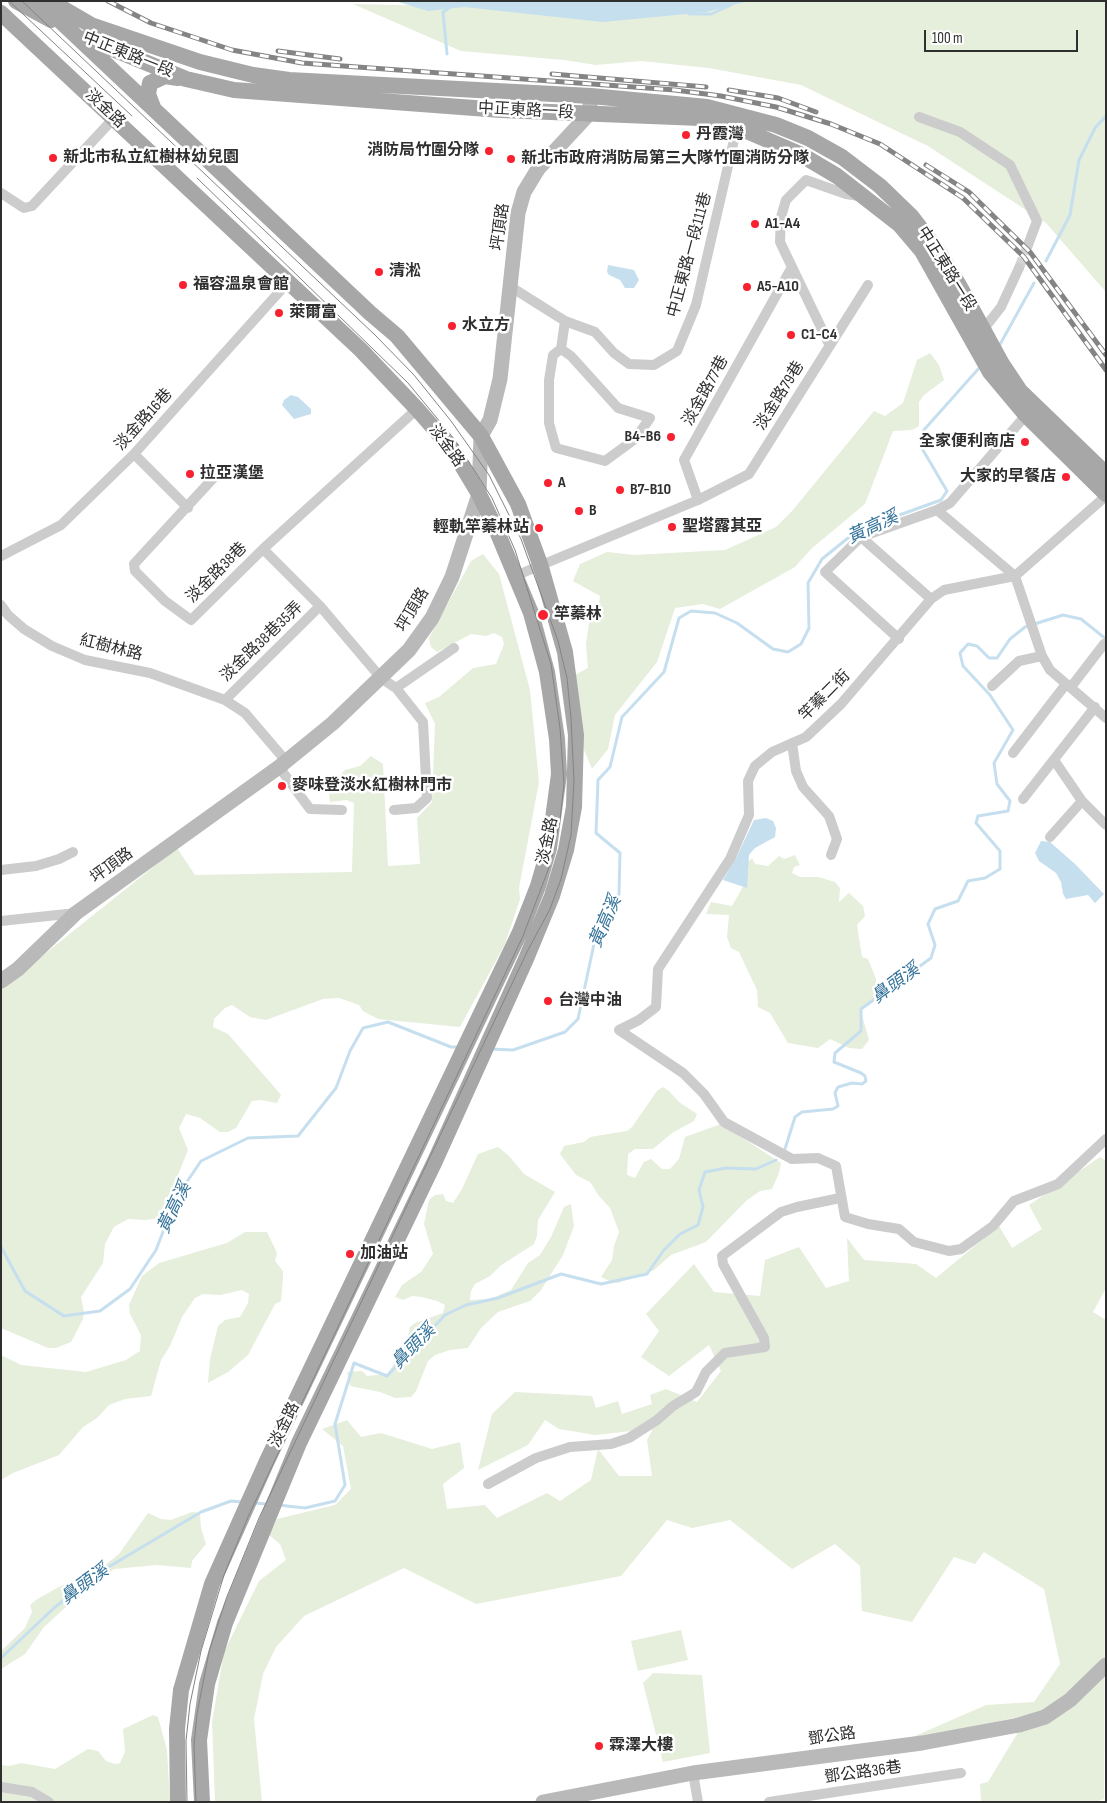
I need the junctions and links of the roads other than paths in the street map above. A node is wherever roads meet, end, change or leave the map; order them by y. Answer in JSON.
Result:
{"nodes":[{"id":1,"x":16,"y":1,"type":"edge"},
{"id":2,"x":39,"y":1,"type":"edge"},
{"id":3,"x":50,"y":1,"type":"edge"},
{"id":4,"x":1,"y":13,"type":"edge"},
{"id":5,"x":73,"y":33,"type":"junction"},
{"id":6,"x":186,"y":79,"type":"junction"},
{"id":7,"x":590,"y":96,"type":"junction"},
{"id":8,"x":158,"y":113,"type":"junction"},
{"id":9,"x":589,"y":114,"type":"junction"},
{"id":10,"x":920,"y":117,"type":"dead end"},
{"id":11,"x":114,"y":118,"type":"junction"},
{"id":12,"x":737,"y":127,"type":"junction"},
{"id":13,"x":1,"y":193,"type":"edge"},
{"id":14,"x":865,"y":197,"type":"junction"},
{"id":15,"x":1028,"y":245,"type":"tunnel mouth"},
{"id":16,"x":792,"y":267,"type":"junction"},
{"id":17,"x":1019,"y":268,"type":"tunnel mouth"},
{"id":18,"x":289,"y":281,"type":"junction"},
{"id":19,"x":868,"y":286,"type":"dead end"},
{"id":20,"x":511,"y":287,"type":"junction"},
{"id":21,"x":566,"y":321,"type":"junction"},
{"id":22,"x":975,"y":330,"type":"junction"},
{"id":23,"x":829,"y":344,"type":"junction"},
{"id":24,"x":561,"y":349,"type":"junction"},
{"id":25,"x":996,"y":368,"type":"junction"},
{"id":26,"x":417,"y":408,"type":"junction"},
{"id":27,"x":1026,"y":415,"type":"junction"},
{"id":28,"x":481,"y":436,"type":"junction"},
{"id":29,"x":134,"y":454,"type":"junction"},
{"id":30,"x":218,"y":473,"type":"dead end"},
{"id":31,"x":1106,"y":474,"type":"edge"},
{"id":32,"x":478,"y":494,"type":"junction"},
{"id":33,"x":1106,"y":495,"type":"edge"},
{"id":34,"x":698,"y":500,"type":"junction"},
{"id":35,"x":188,"y":508,"type":"junction"},
{"id":36,"x":937,"y":510,"type":"junction"},
{"id":37,"x":861,"y":537,"type":"junction"},
{"id":38,"x":263,"y":549,"type":"junction"},
{"id":39,"x":1,"y":556,"type":"edge"},
{"id":40,"x":540,"y":564,"type":"junction"},
{"id":41,"x":515,"y":576,"type":"junction"},
{"id":42,"x":1015,"y":576,"type":"junction"},
{"id":43,"x":931,"y":599,"type":"junction"},
{"id":44,"x":1,"y":605,"type":"edge"},
{"id":45,"x":320,"y":606,"type":"junction"},
{"id":46,"x":899,"y":639,"type":"junction"},
{"id":47,"x":1104,"y":644,"type":"dead end"},
{"id":48,"x":454,"y":648,"type":"dead end"},
{"id":49,"x":1042,"y":656,"type":"junction"},
{"id":50,"x":381,"y":678,"type":"junction"},
{"id":51,"x":992,"y":686,"type":"dead end"},
{"id":52,"x":1069,"y":686,"type":"junction"},
{"id":53,"x":396,"y":688,"type":"junction"},
{"id":54,"x":225,"y":700,"type":"junction"},
{"id":55,"x":1095,"y":707,"type":"junction"},
{"id":56,"x":1106,"y":718,"type":"edge"},
{"id":57,"x":792,"y":743,"type":"junction"},
{"id":58,"x":1013,"y":752,"type":"dead end"},
{"id":59,"x":1054,"y":760,"type":"junction"},
{"id":60,"x":283,"y":764,"type":"junction"},
{"id":61,"x":1023,"y":799,"type":"dead end"},
{"id":62,"x":1082,"y":801,"type":"junction"},
{"id":63,"x":342,"y":810,"type":"dead end"},
{"id":64,"x":394,"y":810,"type":"dead end"},
{"id":65,"x":1106,"y":825,"type":"edge"},
{"id":66,"x":1050,"y":837,"type":"dead end"},
{"id":67,"x":73,"y":852,"type":"dead end"},
{"id":68,"x":831,"y":855,"type":"dead end"},
{"id":69,"x":1,"y":870,"type":"edge"},
{"id":70,"x":76,"y":913,"type":"junction"},
{"id":71,"x":1,"y":921,"type":"edge"},
{"id":72,"x":1,"y":981,"type":"edge"},
{"id":73,"x":1106,"y":1139,"type":"edge"},
{"id":74,"x":840,"y":1198,"type":"junction"},
{"id":75,"x":488,"y":1484,"type":"dead end"},
{"id":76,"x":1106,"y":1665,"type":"edge"},
{"id":77,"x":693,"y":1773,"type":"junction"},
{"id":78,"x":962,"y":1774,"type":"dead end"},
{"id":79,"x":1,"y":1787,"type":"edge"},
{"id":80,"x":49,"y":1802,"type":"edge"},
{"id":81,"x":178,"y":1802,"type":"edge"},
{"id":82,"x":202,"y":1802,"type":"edge"},
{"id":83,"x":543,"y":1802,"type":"edge"},
{"id":84,"x":698,"y":1802,"type":"edge"},
{"id":85,"x":770,"y":1802,"type":"edge"}],
"edges":[{"from":1,"to":5,"type":"main road","name":"中正東路一段"},
{"from":2,"to":5,"type":"main road"},
{"from":3,"to":7,"type":"main road","name":"中正東路一段"},
{"from":4,"to":11,"type":"main road","name":"淡金路"},
{"from":5,"to":6,"type":"main road","name":"中正東路一段"},
{"from":5,"to":8,"type":"main road","name":"淡金路"},
{"from":6,"to":8,"type":"main road"},
{"from":6,"to":9,"type":"main road","name":"中正東路一段"},
{"from":7,"to":9,"type":"street"},
{"from":7,"to":22,"type":"main road","name":"中正東路一段"},
{"from":8,"to":28,"type":"main road","name":"淡金路"},
{"from":9,"to":12,"type":"main road","name":"中正東路一段"},
{"from":9,"to":20,"type":"street","name":"坪頂路"},
{"from":10,"to":15,"type":"street"},
{"from":11,"to":13,"type":"street"},
{"from":11,"to":18,"type":"main road","name":"淡金路"},
{"from":12,"to":14,"type":"main road","name":"中正東路一段"},
{"from":12,"to":21,"type":"street","name":"中正東路一段111巷"},
{"from":14,"to":16,"type":"street"},
{"from":14,"to":22,"type":"main road","name":"中正東路一段"},
{"from":16,"to":23,"type":"street"},
{"from":16,"to":34,"type":"street","name":"淡金路77巷"},
{"from":17,"to":22,"type":"street"},
{"from":18,"to":26,"type":"main road","name":"淡金路"},
{"from":18,"to":29,"type":"street","name":"淡金路16巷"},
{"from":19,"to":23,"type":"street","name":"淡金路79巷"},
{"from":20,"to":21,"type":"street","name":"中正東路一段111巷"},
{"from":20,"to":28,"type":"street","name":"坪頂路"},
{"from":21,"to":24,"type":"street"},
{"from":22,"to":25,"type":"main road"},
{"from":23,"to":34,"type":"street","name":"淡金路79巷"},
{"from":24,"to":24,"type":"street"},
{"from":25,"to":27,"type":"main road"},
{"from":25,"to":31,"type":"main road"},
{"from":26,"to":32,"type":"main road","name":"淡金路"},
{"from":26,"to":38,"type":"street","name":"淡金路38巷"},
{"from":27,"to":33,"type":"main road"},
{"from":27,"to":36,"type":"street"},
{"from":28,"to":32,"type":"street","name":"坪頂路"},
{"from":28,"to":40,"type":"main road","name":"淡金路"},
{"from":29,"to":35,"type":"street"},
{"from":29,"to":39,"type":"street","name":"淡金路16巷"},
{"from":30,"to":35,"type":"street","name":"淡金路38巷"},
{"from":32,"to":41,"type":"main road","name":"淡金路"},
{"from":32,"to":50,"type":"street","name":"坪頂路"},
{"from":33,"to":42,"type":"street"},
{"from":34,"to":40,"type":"street"},
{"from":35,"to":38,"type":"street","name":"淡金路38巷"},
{"from":36,"to":37,"type":"street"},
{"from":36,"to":42,"type":"street"},
{"from":37,"to":43,"type":"street"},
{"from":37,"to":46,"type":"street"},
{"from":38,"to":45,"type":"street"},
{"from":40,"to":41,"type":"street"},
{"from":40,"to":82,"type":"main road","name":"淡金路"},
{"from":41,"to":81,"type":"main road","name":"淡金路"},
{"from":42,"to":43,"type":"street","name":"竿蓁二街"},
{"from":42,"to":49,"type":"street"},
{"from":43,"to":46,"type":"street","name":"竿蓁二街"},
{"from":44,"to":54,"type":"street","name":"紅樹林路"},
{"from":45,"to":50,"type":"street"},
{"from":45,"to":54,"type":"street","name":"淡金路38巷35弄"},
{"from":46,"to":57,"type":"street","name":"竿蓁二街"},
{"from":47,"to":52,"type":"street"},
{"from":48,"to":53,"type":"street"},
{"from":49,"to":51,"type":"street"},
{"from":49,"to":52,"type":"street"},
{"from":50,"to":53,"type":"street"},
{"from":50,"to":60,"type":"street","name":"坪頂路"},
{"from":52,"to":55,"type":"street"},
{"from":52,"to":58,"type":"street"},
{"from":53,"to":64,"type":"street"},
{"from":54,"to":60,"type":"street","name":"紅樹林路"},
{"from":55,"to":56,"type":"street"},
{"from":55,"to":59,"type":"street"},
{"from":57,"to":68,"type":"street"},
{"from":57,"to":74,"type":"street","name":"竿蓁二街"},
{"from":59,"to":61,"type":"street"},
{"from":59,"to":62,"type":"street"},
{"from":60,"to":63,"type":"street","name":"紅樹林路"},
{"from":60,"to":70,"type":"street","name":"坪頂路"},
{"from":62,"to":65,"type":"street"},
{"from":62,"to":66,"type":"street"},
{"from":67,"to":69,"type":"street"},
{"from":70,"to":71,"type":"street"},
{"from":70,"to":72,"type":"street","name":"坪頂路"},
{"from":73,"to":74,"type":"street"},
{"from":74,"to":75,"type":"street"},
{"from":76,"to":77,"type":"street","name":"鄧公路"},
{"from":77,"to":83,"type":"street","name":"鄧公路"},
{"from":77,"to":84,"type":"street"},
{"from":78,"to":85,"type":"street","name":"鄧公路36巷"},
{"from":79,"to":80,"type":"street"}]}
